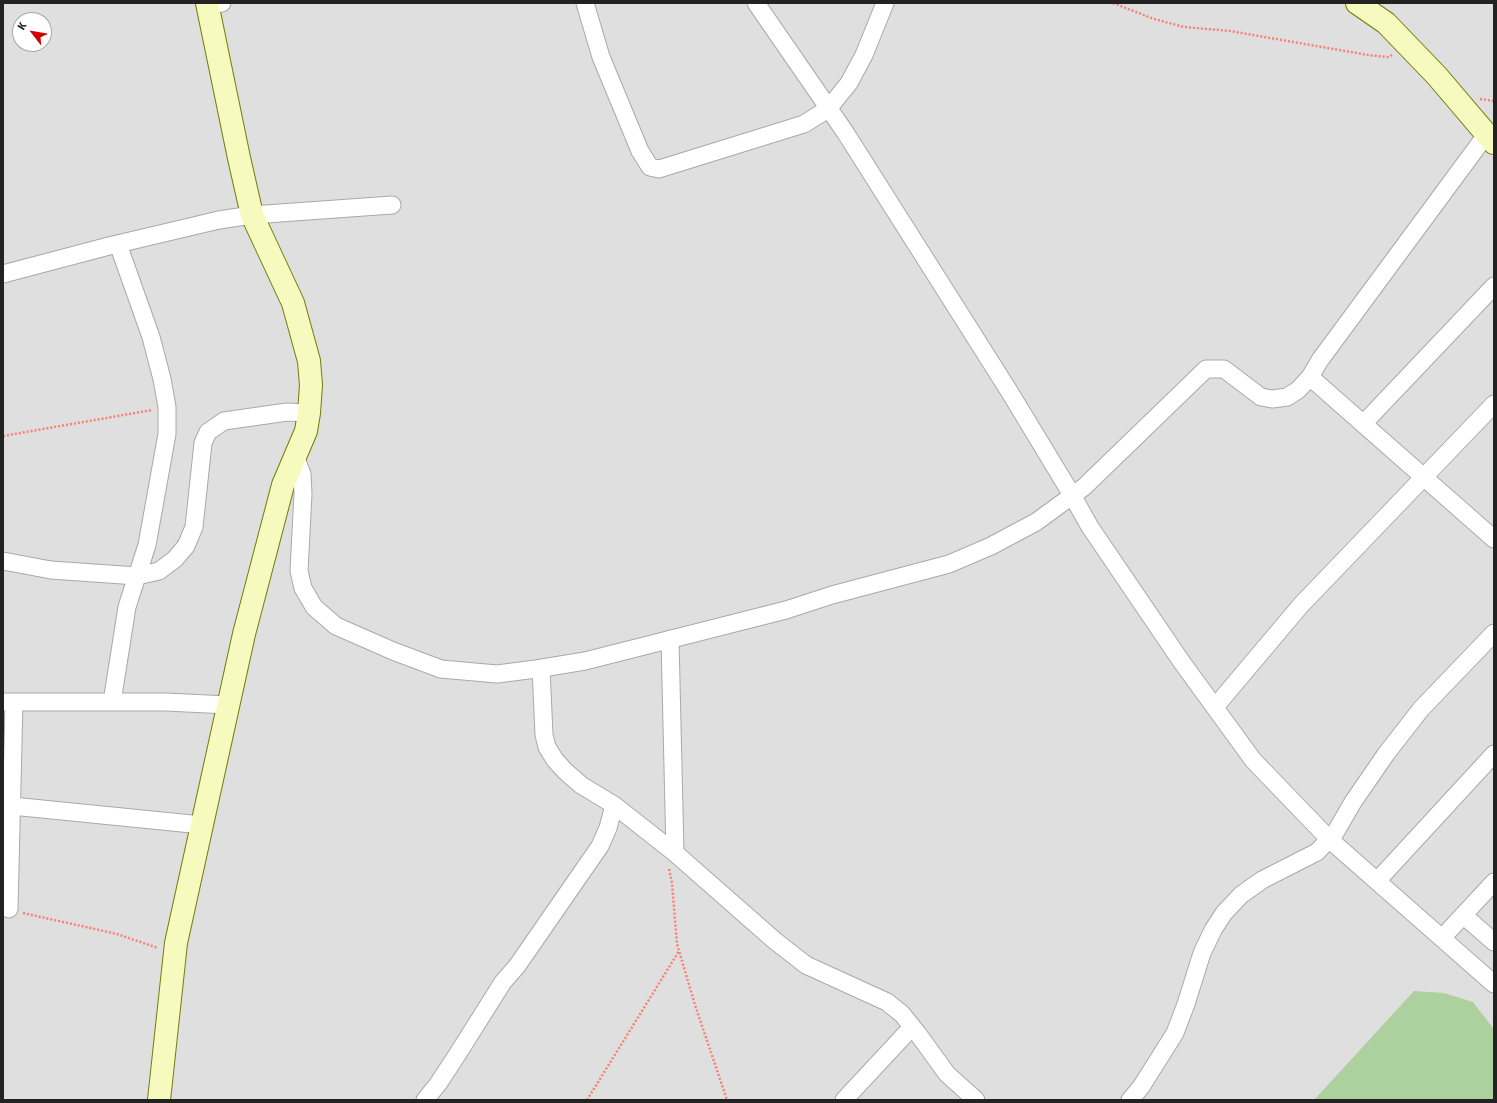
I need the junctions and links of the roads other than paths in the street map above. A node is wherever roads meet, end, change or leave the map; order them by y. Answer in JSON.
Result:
{"nodes":[{"id":1,"x":585,"y":3,"type":"edge"},
{"id":2,"x":756,"y":3,"type":"edge"},
{"id":3,"x":885,"y":3,"type":"edge"},
{"id":4,"x":1357,"y":3,"type":"edge"},
{"id":5,"x":212,"y":4,"type":"edge"},
{"id":6,"x":828,"y":109,"type":"junction"},
{"id":7,"x":1490,"y":139,"type":"edge"},
{"id":8,"x":392,"y":205,"type":"dead end"},
{"id":9,"x":252,"y":215,"type":"junction"},
{"id":10,"x":118,"y":244,"type":"junction"},
{"id":11,"x":3,"y":274,"type":"edge"},
{"id":12,"x":1494,"y":286,"type":"edge"},
{"id":13,"x":1310,"y":377,"type":"junction"},
{"id":14,"x":1494,"y":404,"type":"edge"},
{"id":15,"x":309,"y":413,"type":"junction"},
{"id":16,"x":1364,"y":424,"type":"junction"},
{"id":17,"x":295,"y":456,"type":"junction"},
{"id":18,"x":1424,"y":477,"type":"junction"},
{"id":19,"x":1072,"y":495,"type":"junction"},
{"id":20,"x":1491,"y":529,"type":"edge"},
{"id":21,"x":3,"y":561,"type":"edge"},
{"id":22,"x":137,"y":576,"type":"junction"},
{"id":23,"x":1494,"y":633,"type":"edge"},
{"id":24,"x":670,"y":639,"type":"junction"},
{"id":25,"x":541,"y":668,"type":"junction"},
{"id":26,"x":9,"y":702,"type":"edge"},
{"id":27,"x":112,"y":702,"type":"junction"},
{"id":28,"x":228,"y":705,"type":"junction"},
{"id":29,"x":1215,"y":707,"type":"junction"},
{"id":30,"x":1494,"y":754,"type":"edge"},
{"id":31,"x":614,"y":805,"type":"junction"},
{"id":32,"x":12,"y":806,"type":"junction"},
{"id":33,"x":202,"y":825,"type":"junction"},
{"id":34,"x":1330,"y":839,"type":"junction"},
{"id":35,"x":669,"y":848,"type":"junction"},
{"id":36,"x":1377,"y":881,"type":"junction"},
{"id":37,"x":1494,"y":882,"type":"edge"},
{"id":38,"x":6,"y":908,"type":"edge"},
{"id":39,"x":1463,"y":915,"type":"junction"},
{"id":40,"x":1442,"y":938,"type":"junction"},
{"id":41,"x":1494,"y":942,"type":"edge"},
{"id":42,"x":1494,"y":984,"type":"edge"},
{"id":43,"x":912,"y":1027,"type":"junction"},
{"id":44,"x":159,"y":1100,"type":"edge"},
{"id":45,"x":425,"y":1100,"type":"edge"},
{"id":46,"x":844,"y":1100,"type":"edge"},
{"id":47,"x":976,"y":1100,"type":"edge"},
{"id":48,"x":1130,"y":1100,"type":"edge"}],
"edges":[{"from":1,"to":6,"type":"street"},
{"from":2,"to":6,"type":"street"},
{"from":3,"to":6,"type":"street"},
{"from":4,"to":7,"type":"street"},
{"from":5,"to":9,"type":"street"},
{"from":6,"to":19,"type":"street"},
{"from":7,"to":13,"type":"street"},
{"from":8,"to":9,"type":"street"},
{"from":9,"to":10,"type":"street"},
{"from":9,"to":15,"type":"street"},
{"from":10,"to":11,"type":"street"},
{"from":10,"to":22,"type":"street"},
{"from":12,"to":16,"type":"street"},
{"from":13,"to":16,"type":"street"},
{"from":13,"to":19,"type":"street"},
{"from":14,"to":18,"type":"street"},
{"from":15,"to":17,"type":"street"},
{"from":15,"to":22,"type":"street"},
{"from":16,"to":18,"type":"street"},
{"from":17,"to":25,"type":"street"},
{"from":17,"to":28,"type":"street"},
{"from":18,"to":20,"type":"street"},
{"from":18,"to":29,"type":"street"},
{"from":19,"to":24,"type":"street"},
{"from":19,"to":29,"type":"street"},
{"from":21,"to":22,"type":"street"},
{"from":22,"to":27,"type":"street"},
{"from":23,"to":34,"type":"street"},
{"from":24,"to":25,"type":"street"},
{"from":24,"to":35,"type":"street"},
{"from":25,"to":31,"type":"street"},
{"from":26,"to":27,"type":"street"},
{"from":26,"to":32,"type":"street"},
{"from":27,"to":28,"type":"street"},
{"from":28,"to":33,"type":"street"},
{"from":29,"to":34,"type":"street"},
{"from":30,"to":36,"type":"street"},
{"from":31,"to":35,"type":"street"},
{"from":31,"to":45,"type":"street"},
{"from":32,"to":33,"type":"street"},
{"from":32,"to":38,"type":"street"},
{"from":33,"to":44,"type":"street"},
{"from":34,"to":36,"type":"street"},
{"from":34,"to":48,"type":"street"},
{"from":35,"to":43,"type":"street"},
{"from":36,"to":40,"type":"street"},
{"from":37,"to":39,"type":"street"},
{"from":39,"to":40,"type":"street"},
{"from":39,"to":41,"type":"street"},
{"from":40,"to":42,"type":"street"},
{"from":43,"to":46,"type":"street"},
{"from":43,"to":47,"type":"street"}]}
